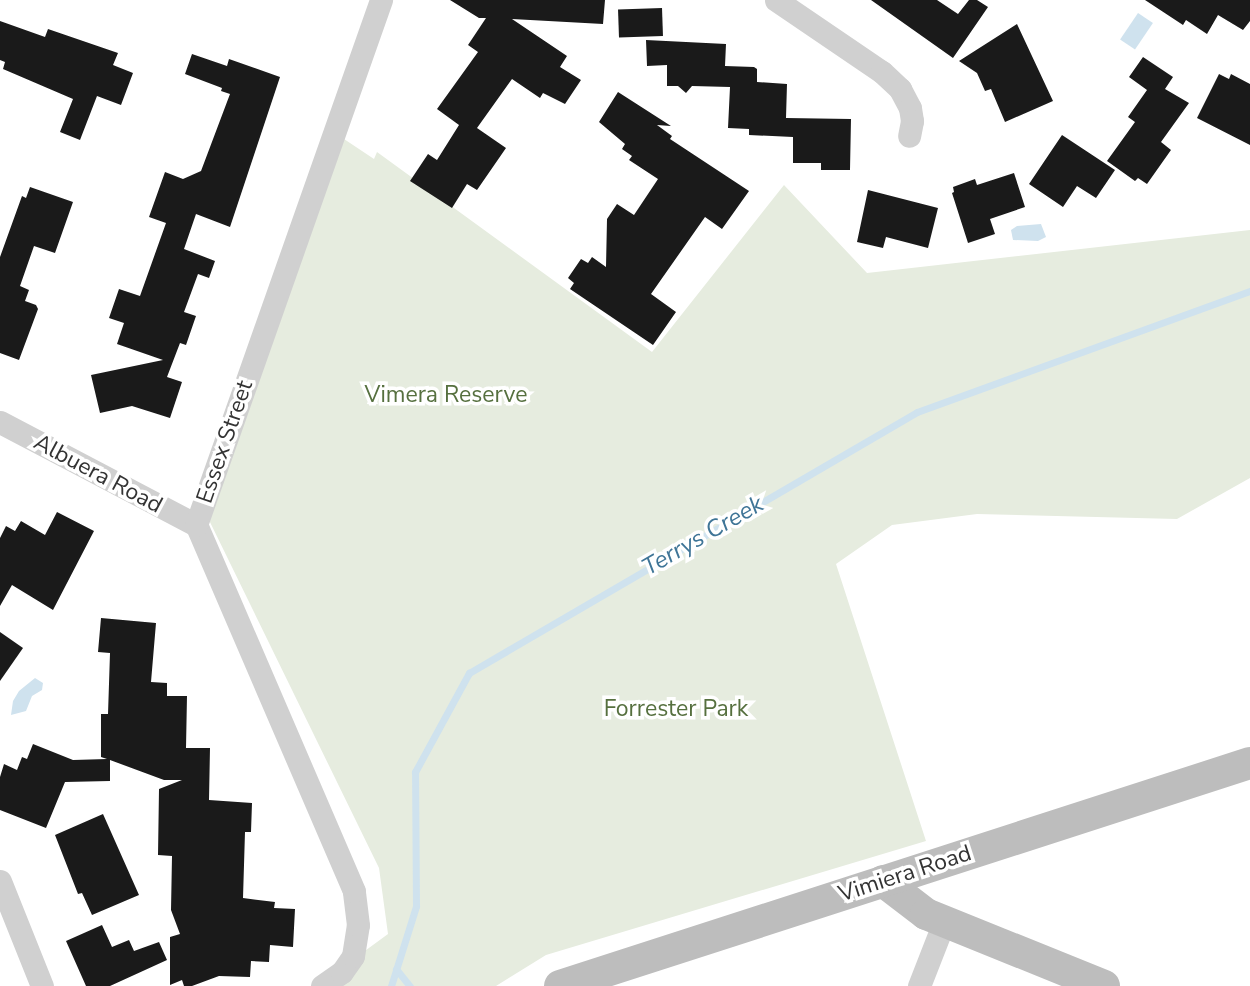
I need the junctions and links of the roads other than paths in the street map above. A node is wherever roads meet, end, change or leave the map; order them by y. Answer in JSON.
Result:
{"nodes":[{"id":1,"x":380,"y":0,"type":"edge"},
{"id":2,"x":776,"y":0,"type":"edge"},
{"id":3,"x":909,"y":136,"type":"dead end"},
{"id":4,"x":0,"y":422,"type":"edge"},
{"id":5,"x":196,"y":526,"type":"junction"},
{"id":6,"x":1250,"y":763,"type":"edge"},
{"id":7,"x":0,"y":881,"type":"edge"},
{"id":8,"x":883,"y":881,"type":"junction"},
{"id":9,"x":944,"y":922,"type":"junction"},
{"id":10,"x":42,"y":986,"type":"edge"},
{"id":11,"x":322,"y":986,"type":"edge"},
{"id":12,"x":561,"y":986,"type":"edge"},
{"id":13,"x":919,"y":986,"type":"edge"},
{"id":14,"x":1104,"y":986,"type":"edge"}],
"edges":[{"from":1,"to":5,"type":"street","name":"Essex Street"},
{"from":2,"to":3,"type":"street"},
{"from":4,"to":5,"type":"street","name":"Albuera Road"},
{"from":5,"to":11,"type":"street","name":"Essex Street"},
{"from":6,"to":8,"type":"street","name":"Vimiera Road"},
{"from":7,"to":10,"type":"street"},
{"from":8,"to":9,"type":"street"},
{"from":8,"to":12,"type":"street","name":"Vimiera Road"},
{"from":9,"to":13,"type":"street"},
{"from":9,"to":14,"type":"street"}]}
